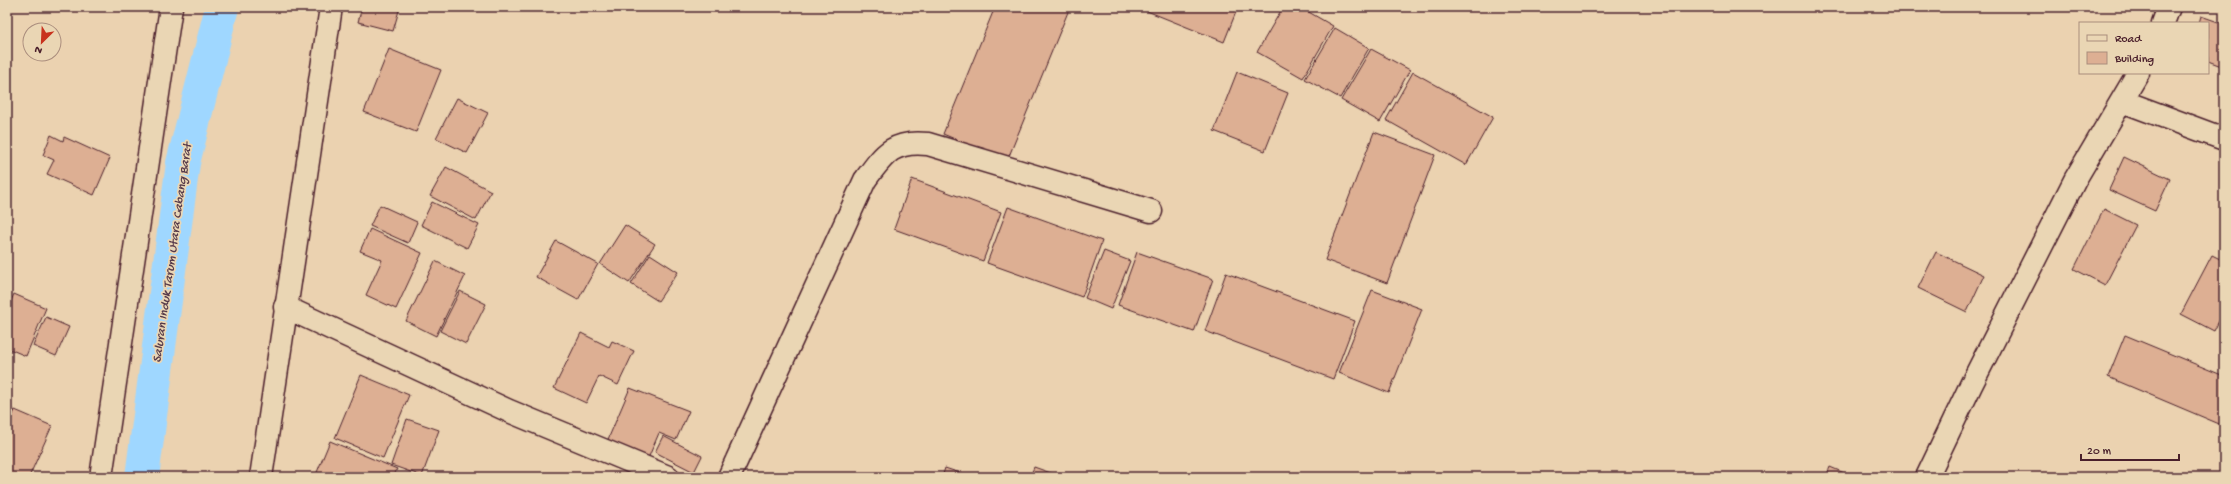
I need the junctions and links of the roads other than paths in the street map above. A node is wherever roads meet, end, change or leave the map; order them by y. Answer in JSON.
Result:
{"nodes":[{"id":1,"x":171,"y":7,"type":"edge"},
{"id":2,"x":331,"y":7,"type":"edge"},
{"id":3,"x":2169,"y":7,"type":"edge"},
{"id":4,"x":2163,"y":22,"type":"edge"},
{"id":5,"x":2137,"y":74,"type":"edge"},
{"id":6,"x":2122,"y":101,"type":"junction"},
{"id":7,"x":2224,"y":139,"type":"edge"},
{"id":8,"x":1151,"y":211,"type":"dead end"},
{"id":9,"x":285,"y":306,"type":"junction"},
{"id":10,"x":101,"y":477,"type":"edge"},
{"id":11,"x":261,"y":477,"type":"edge"},
{"id":12,"x":668,"y":477,"type":"edge"},
{"id":13,"x":729,"y":477,"type":"edge"},
{"id":14,"x":1927,"y":477,"type":"edge"}],
"edges":[{"from":1,"to":10,"type":"street"},
{"from":2,"to":9,"type":"street"},
{"from":3,"to":4,"type":"street"},
{"from":5,"to":6,"type":"street"},
{"from":6,"to":7,"type":"street"},
{"from":6,"to":14,"type":"street"},
{"from":8,"to":13,"type":"street"},
{"from":9,"to":11,"type":"street"},
{"from":9,"to":12,"type":"street"}]}
